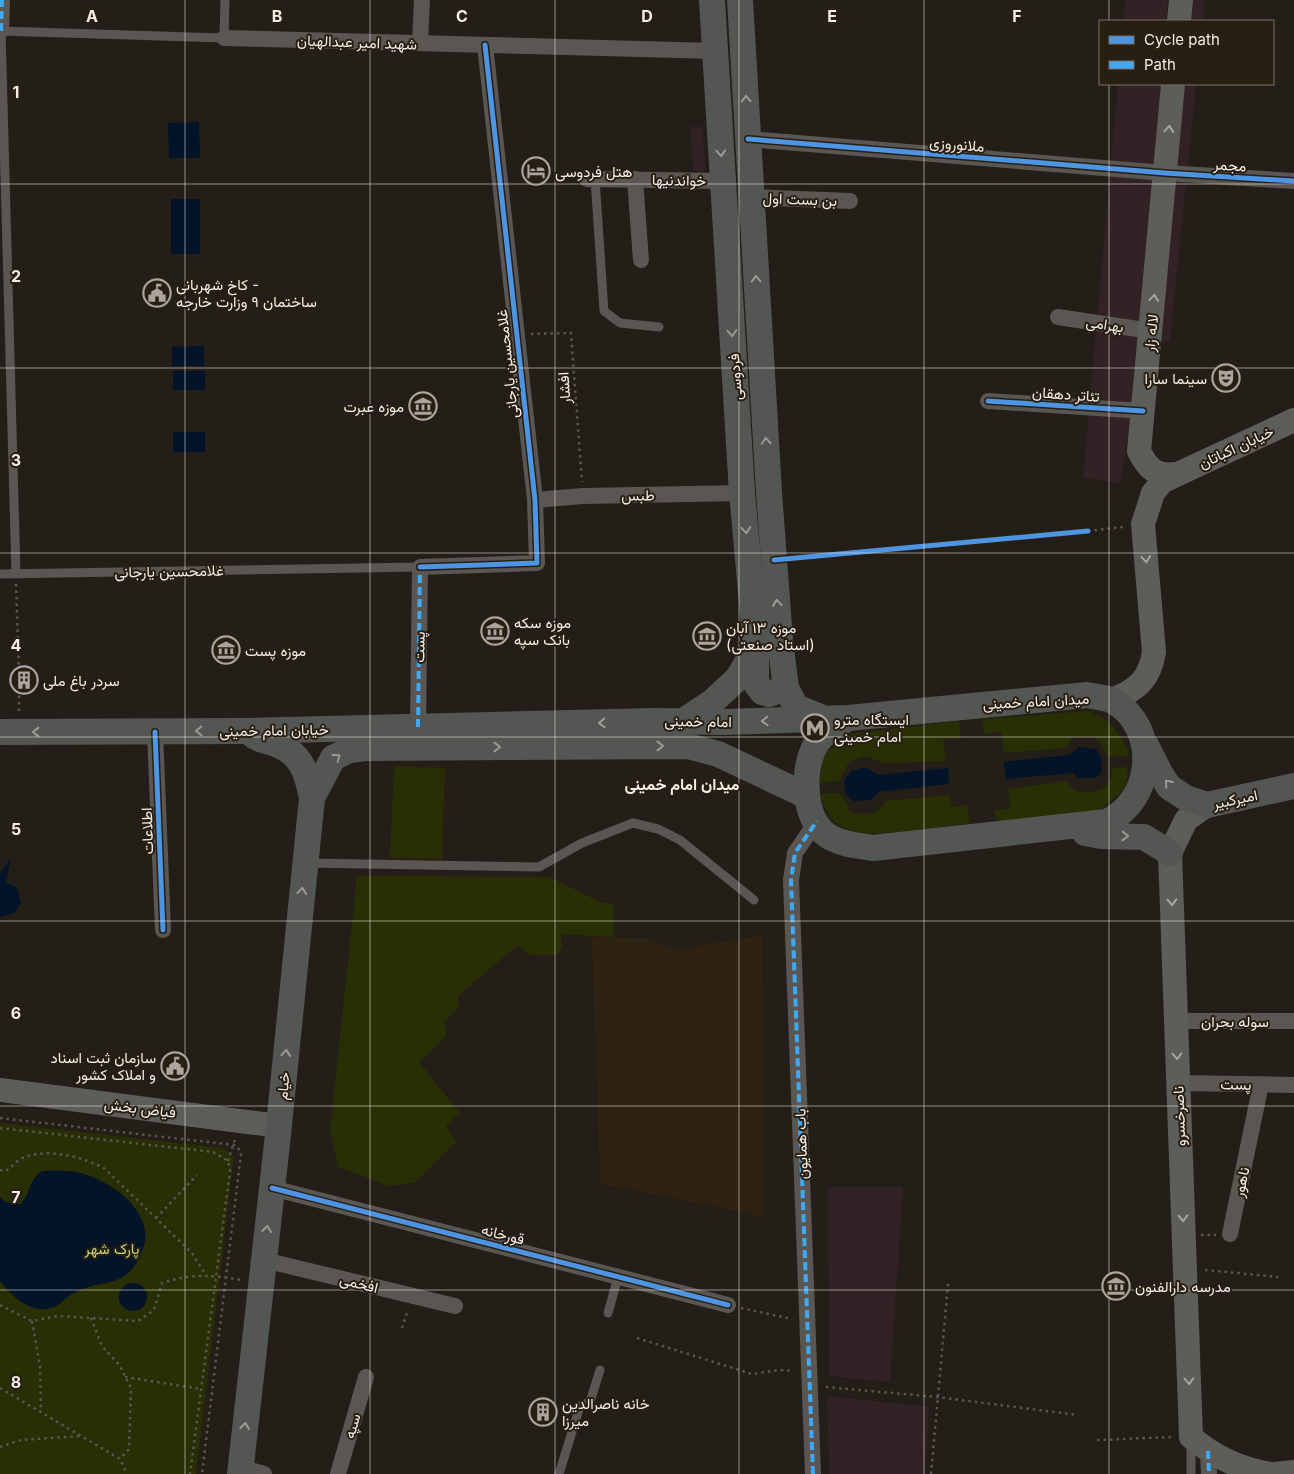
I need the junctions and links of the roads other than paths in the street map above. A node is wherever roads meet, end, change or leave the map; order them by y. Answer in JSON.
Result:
{"nodes":[{"id":1,"x":2,"y":0,"type":"edge"},
{"id":2,"x":225,"y":0,"type":"edge"},
{"id":3,"x":422,"y":0,"type":"edge"},
{"id":4,"x":712,"y":0,"type":"edge"},
{"id":5,"x":740,"y":0,"type":"edge"},
{"id":6,"x":1181,"y":0,"type":"edge"},
{"id":7,"x":1179,"y":20,"type":"edge"},
{"id":8,"x":0,"y":31,"type":"edge"},
{"id":9,"x":224,"y":38,"type":"junction"},
{"id":10,"x":420,"y":43,"type":"junction"},
{"id":11,"x":485,"y":45,"type":"junction"},
{"id":12,"x":715,"y":52,"type":"junction"},
{"id":13,"x":744,"y":52,"type":"junction"},
{"id":14,"x":1173,"y":85,"type":"edge"},
{"id":15,"x":748,"y":140,"type":"junction"},
{"id":16,"x":1165,"y":173,"type":"junction"},
{"id":17,"x":591,"y":179,"type":"joint"},
{"id":18,"x":635,"y":179,"type":"junction"},
{"id":19,"x":723,"y":181,"type":"junction"},
{"id":20,"x":1294,"y":181,"type":"edge"},
{"id":21,"x":751,"y":197,"type":"junction"},
{"id":22,"x":850,"y":201,"type":"dead end"},
{"id":23,"x":640,"y":260,"type":"dead end"},
{"id":24,"x":1058,"y":317,"type":"dead end"},
{"id":25,"x":659,"y":327,"type":"dead end"},
{"id":26,"x":1151,"y":331,"type":"junction"},
{"id":27,"x":988,"y":401,"type":"dead end"},
{"id":28,"x":1143,"y":411,"type":"junction"},
{"id":29,"x":1294,"y":420,"type":"edge"},
{"id":30,"x":1178,"y":474,"type":"junction"},
{"id":31,"x":769,"y":492,"type":"junction"},
{"id":32,"x":742,"y":493,"type":"junction"},
{"id":33,"x":534,"y":500,"type":"junction"},
{"id":34,"x":420,"y":567,"type":"junction"},
{"id":35,"x":0,"y":574,"type":"edge"},
{"id":36,"x":16,"y":574,"type":"junction"},
{"id":37,"x":756,"y":647,"type":"junction"},
{"id":38,"x":786,"y":688,"type":"junction"},
{"id":39,"x":1112,"y":700,"type":"junction"},
{"id":40,"x":836,"y":718,"type":"junction"},
{"id":41,"x":683,"y":721,"type":"junction"},
{"id":42,"x":547,"y":724,"type":"joint"},
{"id":43,"x":418,"y":727,"type":"junction"},
{"id":44,"x":248,"y":731,"type":"junction"},
{"id":45,"x":0,"y":732,"type":"edge"},
{"id":46,"x":156,"y":732,"type":"junction"},
{"id":47,"x":1146,"y":744,"type":"junction"},
{"id":48,"x":1294,"y":786,"type":"edge"},
{"id":49,"x":807,"y":796,"type":"junction"},
{"id":50,"x":312,"y":798,"type":"junction"},
{"id":51,"x":1207,"y":806,"type":"junction"},
{"id":52,"x":816,"y":821,"type":"junction"},
{"id":53,"x":1060,"y":827,"type":"junction"},
{"id":54,"x":1170,"y":853,"type":"junction"},
{"id":55,"x":304,"y":863,"type":"junction"},
{"id":56,"x":754,"y":900,"type":"dead end"},
{"id":57,"x":163,"y":930,"type":"dead end"},
{"id":58,"x":1176,"y":1021,"type":"junction"},
{"id":59,"x":1294,"y":1021,"type":"edge"},
{"id":60,"x":1178,"y":1083,"type":"junction"},
{"id":61,"x":1261,"y":1084,"type":"junction"},
{"id":62,"x":1294,"y":1085,"type":"edge"},
{"id":63,"x":0,"y":1090,"type":"edge"},
{"id":64,"x":0,"y":1103,"type":"edge"},
{"id":65,"x":279,"y":1130,"type":"junction"},
{"id":66,"x":272,"y":1188,"type":"junction"},
{"id":67,"x":1230,"y":1234,"type":"road end"},
{"id":68,"x":263,"y":1271,"type":"junction"},
{"id":69,"x":618,"y":1277,"type":"junction"},
{"id":70,"x":728,"y":1305,"type":"road end"},
{"id":71,"x":455,"y":1306,"type":"dead end"},
{"id":72,"x":608,"y":1313,"type":"dead end"},
{"id":73,"x":600,"y":1370,"type":"dead end"},
{"id":74,"x":366,"y":1377,"type":"dead end"},
{"id":75,"x":1200,"y":1451,"type":"edge"},
{"id":76,"x":248,"y":1472,"type":"edge"},
{"id":77,"x":1294,"y":1472,"type":"edge"},
{"id":78,"x":338,"y":1474,"type":"edge"},
{"id":79,"x":559,"y":1474,"type":"edge"},
{"id":80,"x":813,"y":1474,"type":"edge"},
{"id":81,"x":1191,"y":1474,"type":"edge"},
{"id":82,"x":1271,"y":1474,"type":"edge"},
{"id":83,"x":1275,"y":1474,"type":"edge"},
{"id":84,"x":1285,"y":1474,"type":"edge"}],
"edges":[{"from":1,"to":8,"type":"street"},
{"from":2,"to":9,"type":"lane"},
{"from":3,"to":10,"type":"street"},
{"from":4,"to":12,"type":"main road","name":"فردوسی"},
{"from":5,"to":13,"type":"main road","name":"فردوسی"},
{"from":6,"to":7,"type":"main road"},
{"from":8,"to":9,"type":"lane","name":"شهید امیر عبدالهیان"},
{"from":8,"to":36,"type":"lane"},
{"from":9,"to":10,"type":"street","name":"شهید امیر عبدالهیان"},
{"from":10,"to":11,"type":"street","name":"شهید امیر عبدالهیان"},
{"from":11,"to":12,"type":"street","name":"شهید امیر عبدالهیان"},
{"from":11,"to":33,"type":"street","name":"غلامحسین یارجانی"},
{"from":12,"to":13,"type":"main road"},
{"from":12,"to":19,"type":"main road","name":"فردوسی","one_way":true},
{"from":15,"to":13,"type":"main road","name":"فردوسی","one_way":true},
{"from":16,"to":14,"type":"main road","name":"لاله زار","one_way":true},
{"from":15,"to":16,"type":"street","name":"ملانوروزی"},
{"from":15,"to":21,"type":"main road","name":"فردوسی"},
{"from":16,"to":20,"type":"street","name":"مجمر"},
{"from":26,"to":16,"type":"main road","name":"لاله زار","one_way":true},
{"from":17,"to":18,"type":"street","name":"خواندنیها"},
{"from":17,"to":25,"type":"lane"},
{"from":18,"to":19,"type":"street","name":"خواندنیها"},
{"from":18,"to":23,"type":"street","name":"خواندنیها"},
{"from":19,"to":32,"type":"main road","name":"فردوسی","one_way":true},
{"from":21,"to":22,"type":"street","name":"بن بست اول"},
{"from":31,"to":21,"type":"main road","name":"فردوسی","one_way":true},
{"from":24,"to":26,"type":"street","name":"بهرامی"},
{"from":26,"to":28,"type":"main road","name":"لاله زار"},
{"from":27,"to":28,"type":"street","name":"تئاتر دهقان"},
{"from":28,"to":30,"type":"main road","name":"لاله زار"},
{"from":29,"to":30,"type":"main road","name":"خیابان اکباتان"},
{"from":30,"to":39,"type":"main road","one_way":true},
{"from":31,"to":32,"type":"main road"},
{"from":38,"to":31,"type":"main road","name":"فردوسی","one_way":true},
{"from":32,"to":33,"type":"street","name":"طبس"},
{"from":32,"to":37,"type":"main road","name":"فردوسی","one_way":true},
{"from":33,"to":34,"type":"street","name":"غلامحسین یارجانی"},
{"from":34,"to":36,"type":"lane","name":"غلامحسین یارجانی"},
{"from":34,"to":43,"type":"street","name":"پست"},
{"from":35,"to":36,"type":"lane","name":"غلامحسین یارجانی"},
{"from":37,"to":38,"type":"main road","name":"فردوسی"},
{"from":37,"to":41,"type":"main road"},
{"from":38,"to":40,"type":"main road","name":"فردوسی"},
{"from":39,"to":40,"type":"main road","name":"میدان امام خمینی"},
{"from":39,"to":47,"type":"main road","name":"میدان امام خمینی"},
{"from":40,"to":41,"type":"main road","name":"امام خمینی","one_way":true},
{"from":40,"to":49,"type":"main road","name":"میدان امام خمینی"},
{"from":41,"to":42,"type":"main road","name":"امام خمینی","one_way":true},
{"from":42,"to":43,"type":"main road","name":"خیابان امام خمینی"},
{"from":43,"to":44,"type":"main road","name":"خیابان امام خمینی"},
{"from":44,"to":46,"type":"main road","name":"خیابان امام خمینی","one_way":true},
{"from":44,"to":50,"type":"main road","name":"خیام"},
{"from":46,"to":45,"type":"main road","name":"خیابان امام خمینی","one_way":true},
{"from":46,"to":57,"type":"street","name":"اطلاعات"},
{"from":51,"to":47,"type":"main road","name":"امیرکبیر","one_way":true},
{"from":47,"to":53,"type":"main road","name":"میدان امام خمینی"},
{"from":48,"to":51,"type":"main road","name":"امیرکبیر"},
{"from":50,"to":49,"type":"main road","name":"خیابان امام خمینی","one_way":true},
{"from":49,"to":52,"type":"main road","name":"میدان امام خمینی"},
{"from":50,"to":55,"type":"main road","name":"خیام"},
{"from":51,"to":54,"type":"main road","name":"ناصرخسرو"},
{"from":52,"to":53,"type":"main road","name":"میدان امام خمینی"},
{"from":52,"to":80,"type":"street","name":"باب همایون"},
{"from":53,"to":54,"type":"main road","one_way":true},
{"from":54,"to":58,"type":"main road","name":"ناصرخسرو","one_way":true},
{"from":55,"to":56,"type":"lane"},
{"from":65,"to":55,"type":"main road","name":"خیام","one_way":true},
{"from":58,"to":59,"type":"street","name":"سوله بحران"},
{"from":58,"to":60,"type":"main road","name":"ناصرخسرو","one_way":true},
{"from":60,"to":61,"type":"street","name":"پست"},
{"from":60,"to":75,"type":"main road","name":"ناصرخسرو","one_way":true},
{"from":61,"to":62,"type":"street","name":"پست"},
{"from":61,"to":67,"type":"street","name":"ناهور"},
{"from":63,"to":65,"type":"main road","name":"فیاض بخش"},
{"from":64,"to":65,"type":"main road","name":"فیاض بخش"},
{"from":65,"to":66,"type":"main road","name":"خیام"},
{"from":68,"to":66,"type":"main road","name":"خیام","one_way":true},
{"from":66,"to":69,"type":"street","name":"قورخانه"},
{"from":68,"to":71,"type":"street","name":"افخمی"},
{"from":76,"to":68,"type":"main road","name":"خیام","one_way":true},
{"from":69,"to":70,"type":"street","name":"قورخانه"},
{"from":69,"to":72,"type":"lane"},
{"from":73,"to":79,"type":"lane"},
{"from":74,"to":78,"type":"street","name":"سپه"},
{"from":75,"to":81,"type":"lane"},
{"from":75,"to":82,"type":"main road"},
{"from":77,"to":84,"type":"main road"},
{"from":83,"to":84,"type":"main road"}]}
